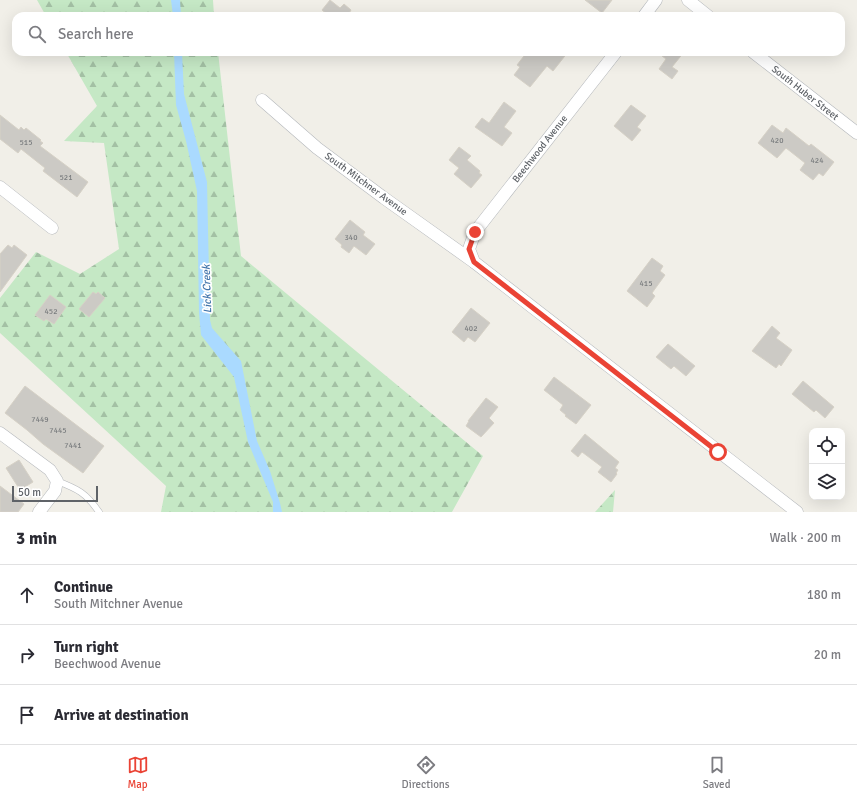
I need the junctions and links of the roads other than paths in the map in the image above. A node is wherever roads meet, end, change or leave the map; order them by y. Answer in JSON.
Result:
{"nodes":[{"id":1,"x":656,"y":0,"type":"edge"},
{"id":2,"x":688,"y":0,"type":"edge"},
{"id":3,"x":647,"y":12,"type":"edge"},
{"id":4,"x":703,"y":12,"type":"edge"},
{"id":5,"x":613,"y":56,"type":"edge"},
{"id":6,"x":759,"y":56,"type":"edge"},
{"id":7,"x":262,"y":100,"type":"dead end"},
{"id":8,"x":857,"y":133,"type":"edge"},
{"id":9,"x":0,"y":187,"type":"edge"},
{"id":10,"x":52,"y":228,"type":"dead end"},
{"id":11,"x":474,"y":262,"type":"junction"},
{"id":12,"x":0,"y":433,"type":"edge"},
{"id":13,"x":57,"y":481,"type":"junction"},
{"id":14,"x":39,"y":512,"type":"edge"},
{"id":15,"x":99,"y":512,"type":"edge"},
{"id":16,"x":796,"y":512,"type":"edge"}],
"edges":[{"from":1,"to":3,"type":"street"},
{"from":2,"to":4,"type":"street"},
{"from":5,"to":11,"type":"street","name":"Beechwood Avenue"},
{"from":6,"to":8,"type":"street","name":"South Huber Street"},
{"from":7,"to":11,"type":"street","name":"South Mitchner Avenue"},
{"from":9,"to":10,"type":"street"},
{"from":11,"to":16,"type":"street","name":"South Mitchner Avenue"},
{"from":12,"to":13,"type":"street"},
{"from":13,"to":14,"type":"street"},
{"from":13,"to":15,"type":"lane"}]}
